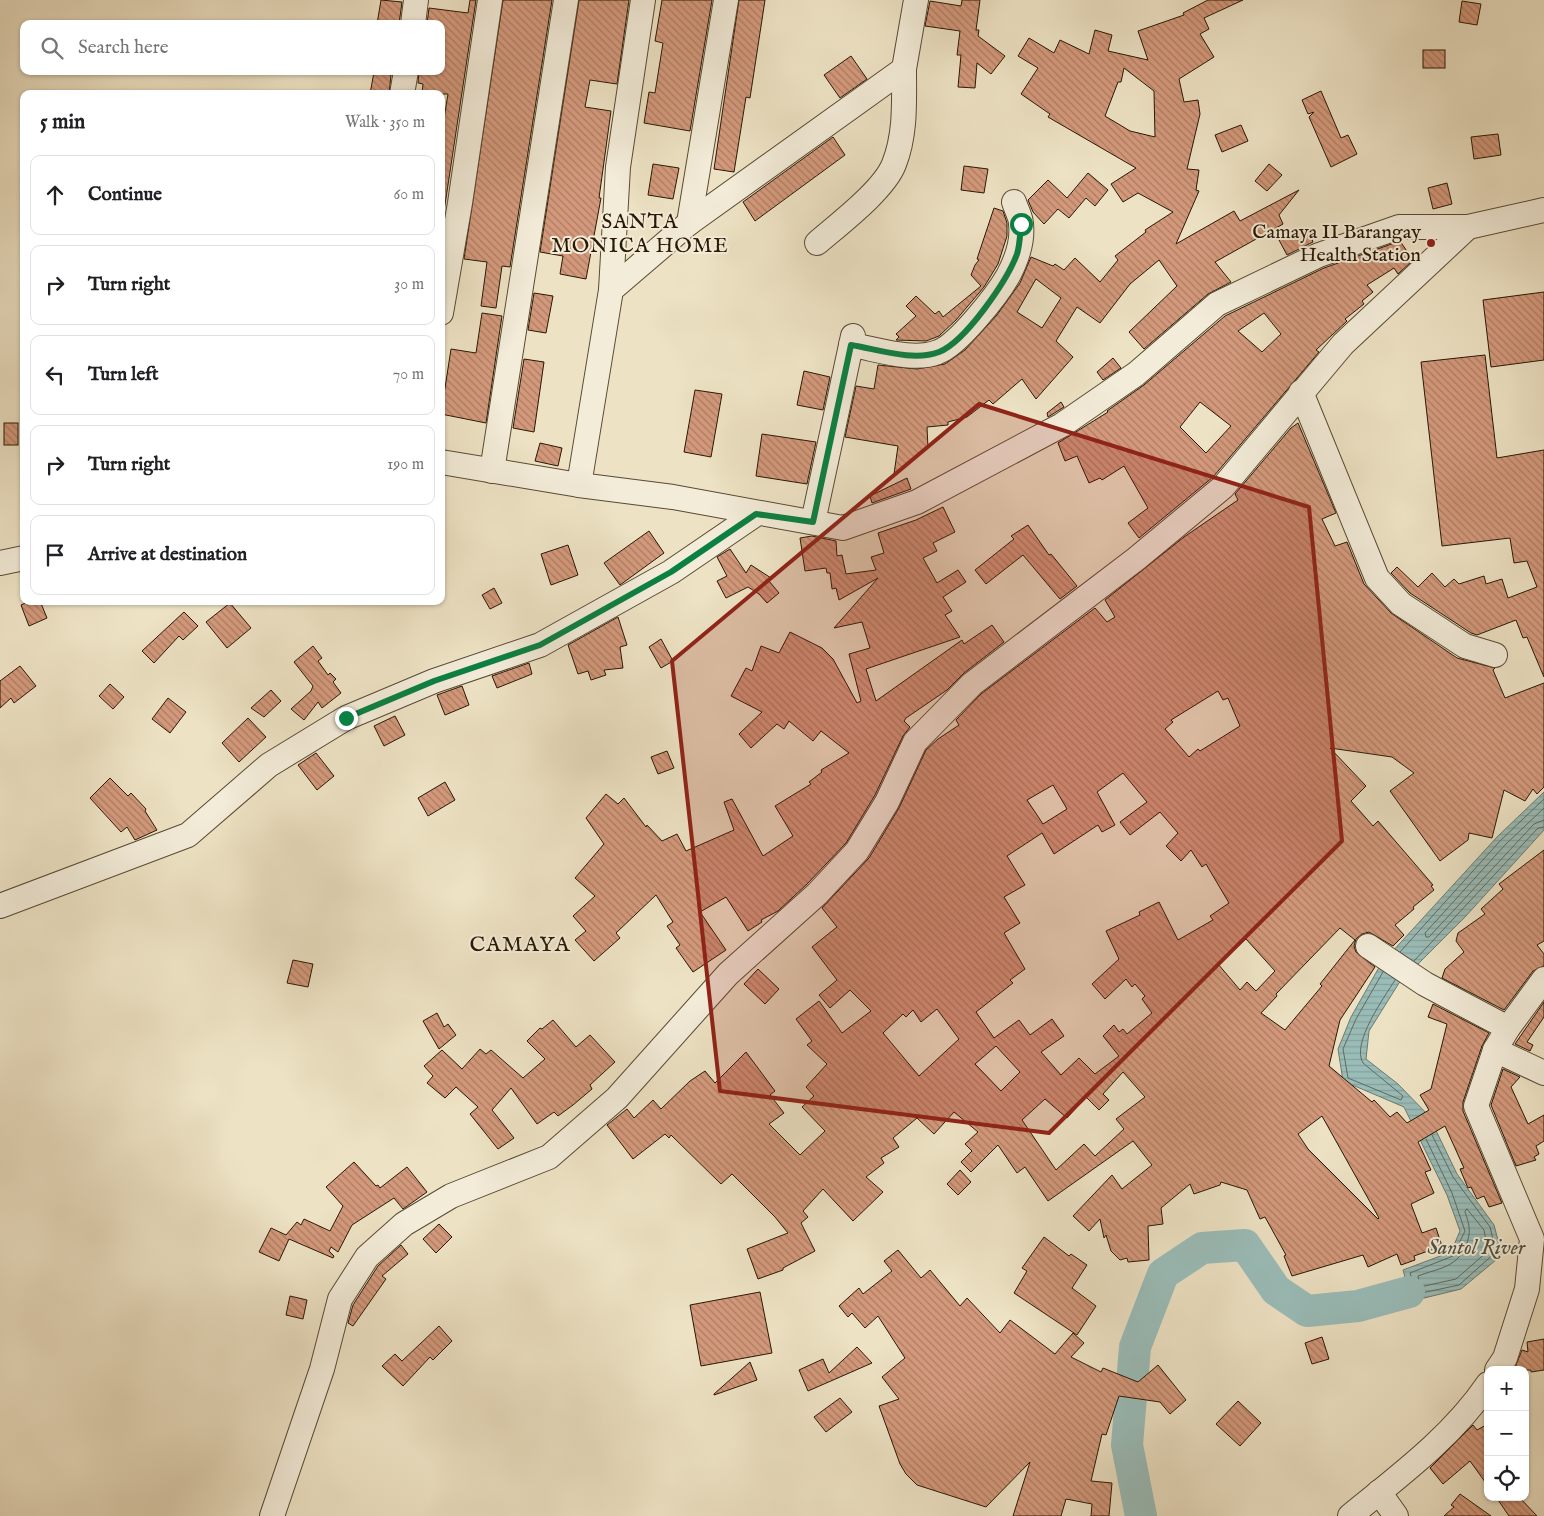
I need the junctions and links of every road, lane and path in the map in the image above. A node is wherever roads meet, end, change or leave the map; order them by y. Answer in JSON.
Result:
{"nodes":[{"id":1,"x":416,"y":0,"type":"edge"},
{"id":2,"x":490,"y":0,"type":"edge"},
{"id":3,"x":566,"y":0,"type":"edge"},
{"id":4,"x":643,"y":0,"type":"edge"},
{"id":5,"x":726,"y":0,"type":"edge"},
{"id":6,"x":916,"y":0,"type":"edge"},
{"id":7,"x":414,"y":20,"type":"edge"},
{"id":8,"x":904,"y":69,"type":"junction"},
{"id":9,"x":405,"y":75,"type":"edge"},
{"id":10,"x":403,"y":90,"type":"edge"},
{"id":11,"x":1014,"y":202,"type":"dead end"},
{"id":12,"x":1544,"y":210,"type":"edge"},
{"id":13,"x":689,"y":223,"type":"junction"},
{"id":14,"x":1468,"y":227,"type":"junction"},
{"id":15,"x":817,"y":243,"type":"dead end"},
{"id":16,"x":445,"y":290,"type":"edge"},
{"id":17,"x":611,"y":290,"type":"junction"},
{"id":18,"x":1301,"y":392,"type":"junction"},
{"id":19,"x":445,"y":463,"type":"edge"},
{"id":20,"x":492,"y":471,"type":"junction"},
{"id":21,"x":579,"y":485,"type":"junction"},
{"id":22,"x":756,"y":514,"type":"junction"},
{"id":23,"x":813,"y":522,"type":"junction"},
{"id":24,"x":20,"y":559,"type":"edge"},
{"id":25,"x":0,"y":563,"type":"edge"},
{"id":26,"x":1495,"y":655,"type":"dead end"},
{"id":27,"x":0,"y":906,"type":"edge"},
{"id":28,"x":1374,"y":951,"type":"dead end"},
{"id":29,"x":1544,"y":978,"type":"edge"},
{"id":30,"x":1508,"y":1028,"type":"junction"},
{"id":31,"x":1495,"y":1050,"type":"junction"},
{"id":32,"x":1544,"y":1073,"type":"edge"},
{"id":33,"x":1500,"y":1366,"type":"edge"},
{"id":34,"x":1484,"y":1390,"type":"edge"},
{"id":35,"x":1379,"y":1492,"type":"junction"},
{"id":36,"x":272,"y":1516,"type":"edge"},
{"id":37,"x":1350,"y":1516,"type":"edge"},
{"id":38,"x":1396,"y":1516,"type":"edge"}],
"edges":[{"from":1,"to":7,"type":"street"},
{"from":2,"to":16,"type":"street"},
{"from":3,"to":20,"type":"street"},
{"from":4,"to":17,"type":"street"},
{"from":5,"to":13,"type":"street"},
{"from":6,"to":8,"type":"street"},
{"from":8,"to":13,"type":"street"},
{"from":8,"to":15,"type":"street"},
{"from":9,"to":10,"type":"street"},
{"from":11,"to":23,"type":"street"},
{"from":12,"to":14,"type":"street"},
{"from":13,"to":17,"type":"street"},
{"from":14,"to":18,"type":"street"},
{"from":14,"to":23,"type":"street"},
{"from":17,"to":21,"type":"street"},
{"from":18,"to":26,"type":"street"},
{"from":18,"to":36,"type":"street"},
{"from":19,"to":20,"type":"street"},
{"from":20,"to":21,"type":"street"},
{"from":21,"to":22,"type":"street"},
{"from":22,"to":23,"type":"street"},
{"from":22,"to":27,"type":"street"},
{"from":24,"to":25,"type":"street"},
{"from":28,"to":30,"type":"street"},
{"from":29,"to":30,"type":"street"},
{"from":30,"to":31,"type":"street"},
{"from":31,"to":32,"type":"street"},
{"from":31,"to":33,"type":"street"},
{"from":34,"to":35,"type":"street"},
{"from":35,"to":37,"type":"street"},
{"from":35,"to":38,"type":"street"}]}
